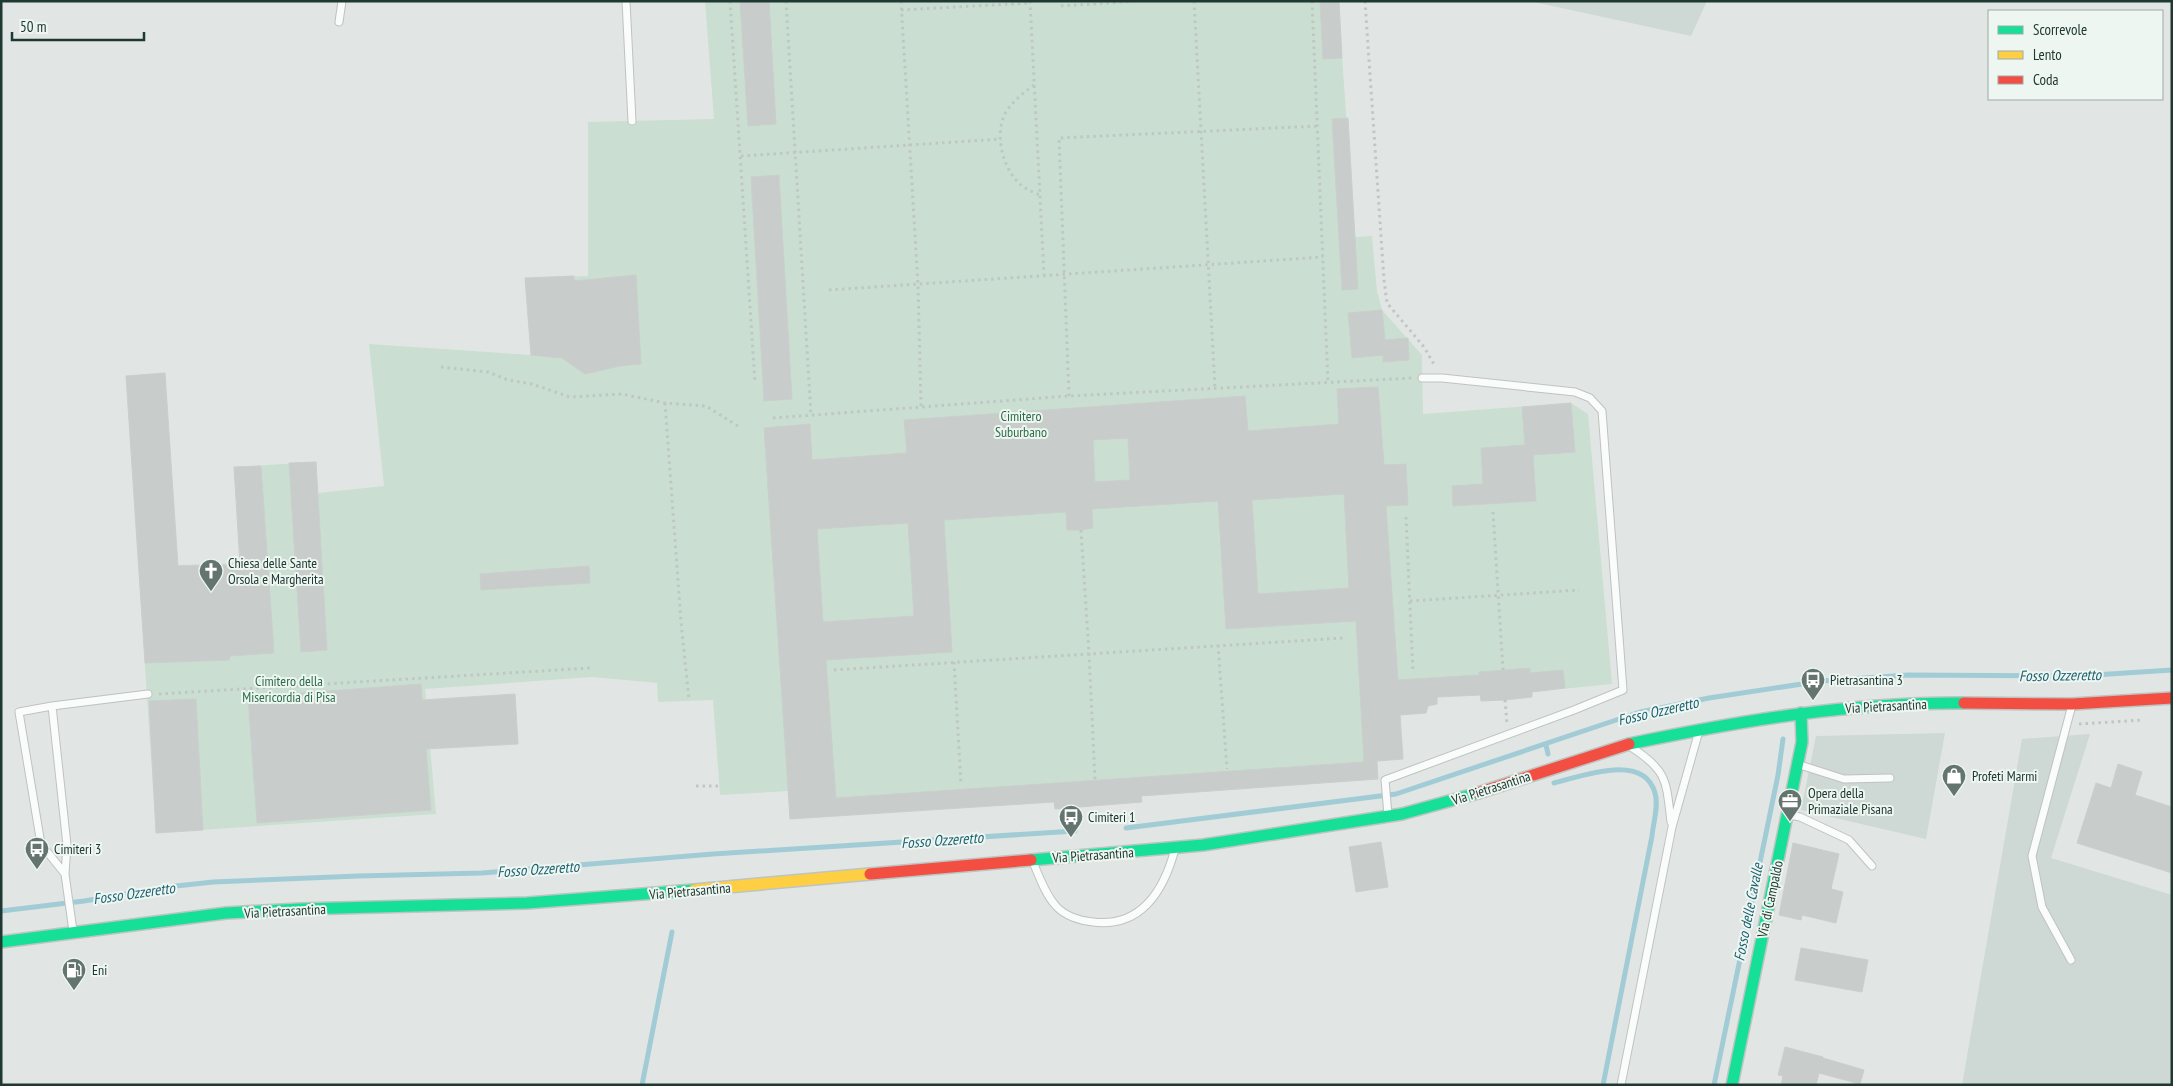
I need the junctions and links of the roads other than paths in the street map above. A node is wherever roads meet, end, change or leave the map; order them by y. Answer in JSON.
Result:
{"nodes":[{"id":1,"x":342,"y":1,"type":"edge"},
{"id":2,"x":626,"y":1,"type":"edge"},
{"id":3,"x":339,"y":22,"type":"dead end"},
{"id":4,"x":632,"y":121,"type":"dead end"},
{"id":5,"x":1422,"y":378,"type":"road end"},
{"id":6,"x":148,"y":694,"type":"road end"},
{"id":7,"x":2172,"y":698,"type":"edge"},
{"id":8,"x":2072,"y":704,"type":"junction"},
{"id":9,"x":52,"y":706,"type":"junction"},
{"id":10,"x":1802,"y":713,"type":"junction"},
{"id":11,"x":1699,"y":729,"type":"junction"},
{"id":12,"x":1627,"y":744,"type":"junction"},
{"id":13,"x":1797,"y":764,"type":"junction"},
{"id":14,"x":1890,"y":778,"type":"dead end"},
{"id":15,"x":1388,"y":811,"type":"junction"},
{"id":16,"x":1787,"y":815,"type":"junction"},
{"id":17,"x":1672,"y":827,"type":"junction"},
{"id":18,"x":1176,"y":848,"type":"junction"},
{"id":19,"x":1032,"y":859,"type":"junction"},
{"id":20,"x":1872,"y":866,"type":"dead end"},
{"id":21,"x":65,"y":874,"type":"junction"},
{"id":22,"x":73,"y":932,"type":"junction"},
{"id":23,"x":1,"y":942,"type":"edge"},
{"id":24,"x":2071,"y":960,"type":"dead end"},
{"id":25,"x":1621,"y":1085,"type":"edge"},
{"id":26,"x":1732,"y":1085,"type":"edge"}],
"edges":[{"from":1,"to":3,"type":"lane"},
{"from":2,"to":4,"type":"lane"},
{"from":5,"to":15,"type":"lane"},
{"from":6,"to":9,"type":"lane"},
{"from":7,"to":8,"type":"street","name":"Via Pietrasantina"},
{"from":8,"to":10,"type":"street","name":"Via Pietrasantina"},
{"from":8,"to":24,"type":"lane"},
{"from":9,"to":21,"type":"lane"},
{"from":9,"to":21,"type":"lane"},
{"from":10,"to":11,"type":"street","name":"Via Pietrasantina"},
{"from":10,"to":13,"type":"street","name":"Via di Campaldo"},
{"from":11,"to":12,"type":"street","name":"Via Pietrasantina"},
{"from":11,"to":17,"type":"lane"},
{"from":12,"to":15,"type":"street","name":"Via Pietrasantina"},
{"from":12,"to":17,"type":"lane"},
{"from":13,"to":14,"type":"lane"},
{"from":13,"to":16,"type":"street","name":"Via di Campaldo"},
{"from":15,"to":18,"type":"street","name":"Via Pietrasantina"},
{"from":16,"to":20,"type":"lane"},
{"from":16,"to":26,"type":"street","name":"Via di Campaldo"},
{"from":17,"to":25,"type":"lane"},
{"from":18,"to":19,"type":"street","name":"Via Pietrasantina"},
{"from":18,"to":19,"type":"lane"},
{"from":19,"to":22,"type":"street","name":"Via Pietrasantina"},
{"from":21,"to":22,"type":"lane"},
{"from":22,"to":23,"type":"street","name":"Via Pietrasantina"}]}
